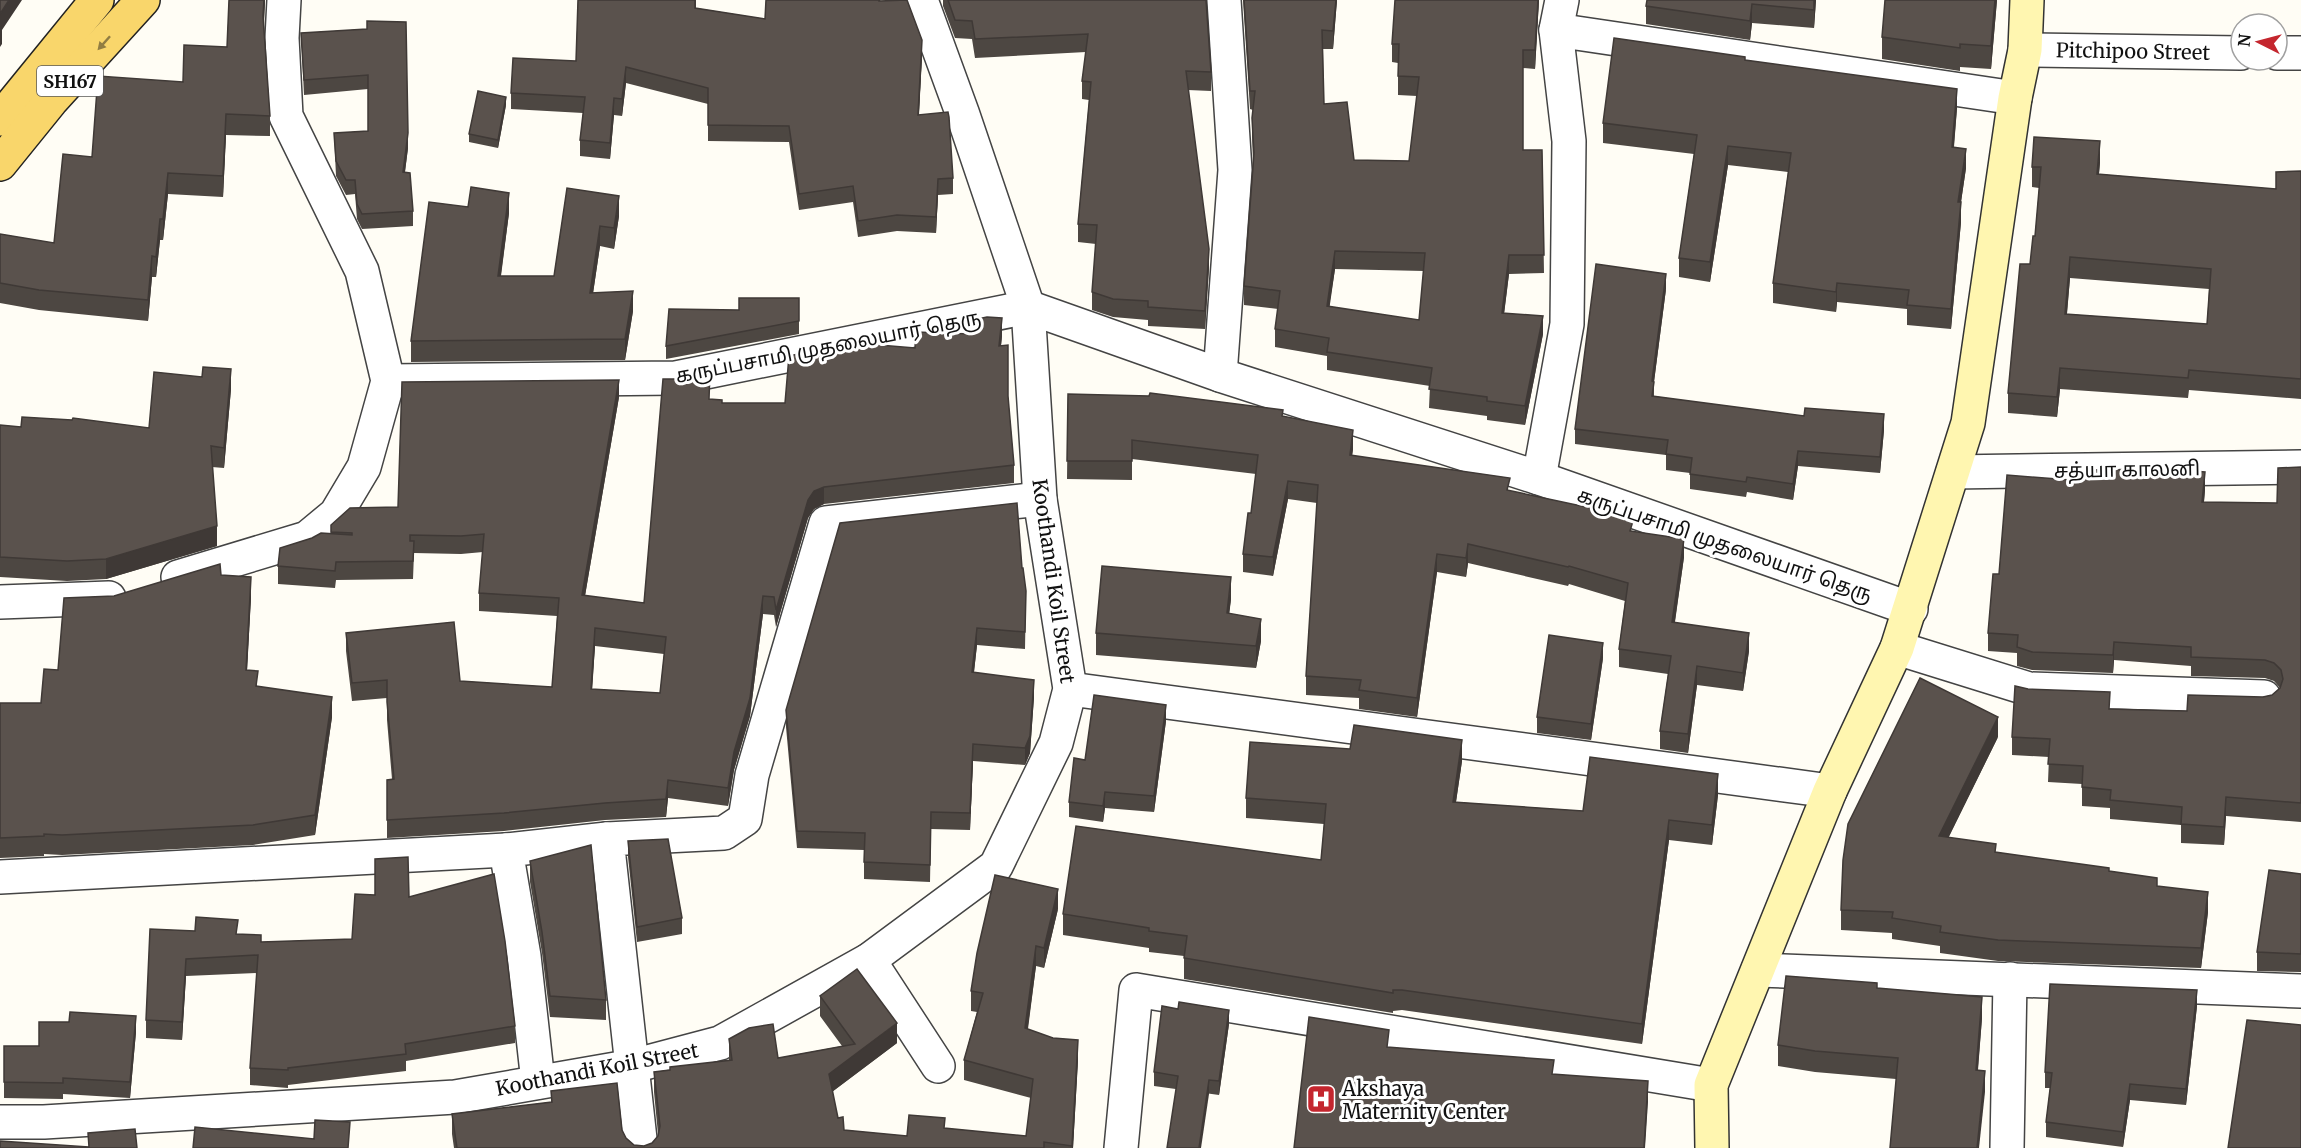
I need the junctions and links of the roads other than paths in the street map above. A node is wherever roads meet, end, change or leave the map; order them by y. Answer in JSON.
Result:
{"nodes":[{"id":1,"x":98,"y":0,"type":"edge"},
{"id":2,"x":284,"y":0,"type":"edge"},
{"id":3,"x":921,"y":0,"type":"edge"},
{"id":4,"x":1224,"y":0,"type":"edge"},
{"id":5,"x":2027,"y":0,"type":"edge"},
{"id":6,"x":136,"y":2,"type":"edge"},
{"id":7,"x":1559,"y":15,"type":"edge"},
{"id":8,"x":2025,"y":50,"type":"junction"},
{"id":9,"x":2229,"y":53,"type":"edge"},
{"id":10,"x":2015,"y":98,"type":"junction"},
{"id":11,"x":0,"y":119,"type":"edge"},
{"id":12,"x":0,"y":164,"type":"edge"},
{"id":13,"x":1028,"y":307,"type":"junction"},
{"id":14,"x":1220,"y":375,"type":"junction"},
{"id":15,"x":388,"y":381,"type":"junction"},
{"id":16,"x":2301,"y":467,"type":"edge"},
{"id":17,"x":1953,"y":472,"type":"junction"},
{"id":18,"x":1539,"y":478,"type":"junction"},
{"id":19,"x":1040,"y":499,"type":"junction"},
{"id":20,"x":0,"y":602,"type":"edge"},
{"id":21,"x":1911,"y":609,"type":"junction"},
{"id":22,"x":1897,"y":648,"type":"junction"},
{"id":23,"x":1071,"y":688,"type":"junction"},
{"id":24,"x":2264,"y":697,"type":"edge"},
{"id":25,"x":1830,"y":791,"type":"junction"},
{"id":26,"x":607,"y":839,"type":"junction"},
{"id":27,"x":506,"y":850,"type":"junction"},
{"id":28,"x":0,"y":877,"type":"edge"},
{"id":29,"x":870,"y":960,"type":"junction"},
{"id":30,"x":1758,"y":970,"type":"junction"},
{"id":31,"x":2010,"y":980,"type":"junction"},
{"id":32,"x":2301,"y":991,"type":"edge"},
{"id":33,"x":633,"y":1066,"type":"junction"},
{"id":34,"x":938,"y":1066,"type":"dead end"},
{"id":35,"x":538,"y":1083,"type":"junction"},
{"id":36,"x":1711,"y":1085,"type":"junction"},
{"id":37,"x":0,"y":1122,"type":"edge"},
{"id":38,"x":641,"y":1148,"type":"edge"},
{"id":39,"x":1121,"y":1148,"type":"edge"},
{"id":40,"x":1712,"y":1148,"type":"edge"},
{"id":41,"x":2007,"y":1148,"type":"edge"}],
"edges":[{"from":1,"to":11,"type":"main road","number":"SH167"},
{"from":2,"to":15,"type":"street"},
{"from":3,"to":13,"type":"street","name":"Koothandi Koil Street"},
{"from":4,"to":14,"type":"street"},
{"from":5,"to":8,"type":"main road"},
{"from":6,"to":12,"type":"main road","number":"SH167","one_way":true},
{"from":7,"to":10,"type":"street"},
{"from":7,"to":18,"type":"street"},
{"from":8,"to":9,"type":"street","name":"Pitchipoo Street"},
{"from":8,"to":10,"type":"main road"},
{"from":10,"to":17,"type":"main road"},
{"from":13,"to":14,"type":"street","name":"கருப்பசாமி முதலையார் தெரு"},
{"from":13,"to":15,"type":"street","name":"கருப்பசாமி முதலையார் தெரு"},
{"from":13,"to":19,"type":"street","name":"Koothandi Koil Street"},
{"from":14,"to":18,"type":"street","name":"கருப்பசாமி முதலையார் தெரு"},
{"from":15,"to":20,"type":"street"},
{"from":16,"to":17,"type":"street","name":"சத்யா காலனி"},
{"from":17,"to":21,"type":"main road"},
{"from":18,"to":21,"type":"street","name":"கருப்பசாமி முதலையார் தெரு"},
{"from":19,"to":23,"type":"street","name":"Koothandi Koil Street"},
{"from":19,"to":26,"type":"street"},
{"from":21,"to":22,"type":"main road"},
{"from":22,"to":24,"type":"street"},
{"from":22,"to":25,"type":"main road"},
{"from":23,"to":25,"type":"street"},
{"from":23,"to":29,"type":"street","name":"Koothandi Koil Street"},
{"from":25,"to":30,"type":"main road"},
{"from":26,"to":27,"type":"street"},
{"from":26,"to":33,"type":"street"},
{"from":27,"to":28,"type":"street"},
{"from":27,"to":35,"type":"street"},
{"from":29,"to":33,"type":"street","name":"Koothandi Koil Street"},
{"from":29,"to":34,"type":"street"},
{"from":30,"to":31,"type":"street"},
{"from":30,"to":36,"type":"main road"},
{"from":31,"to":32,"type":"street"},
{"from":31,"to":41,"type":"street"},
{"from":33,"to":35,"type":"street","name":"Koothandi Koil Street"},
{"from":33,"to":38,"type":"street"},
{"from":35,"to":37,"type":"street","name":"Koothandi Koil Street"},
{"from":36,"to":39,"type":"street"},
{"from":36,"to":40,"type":"main road"}]}
